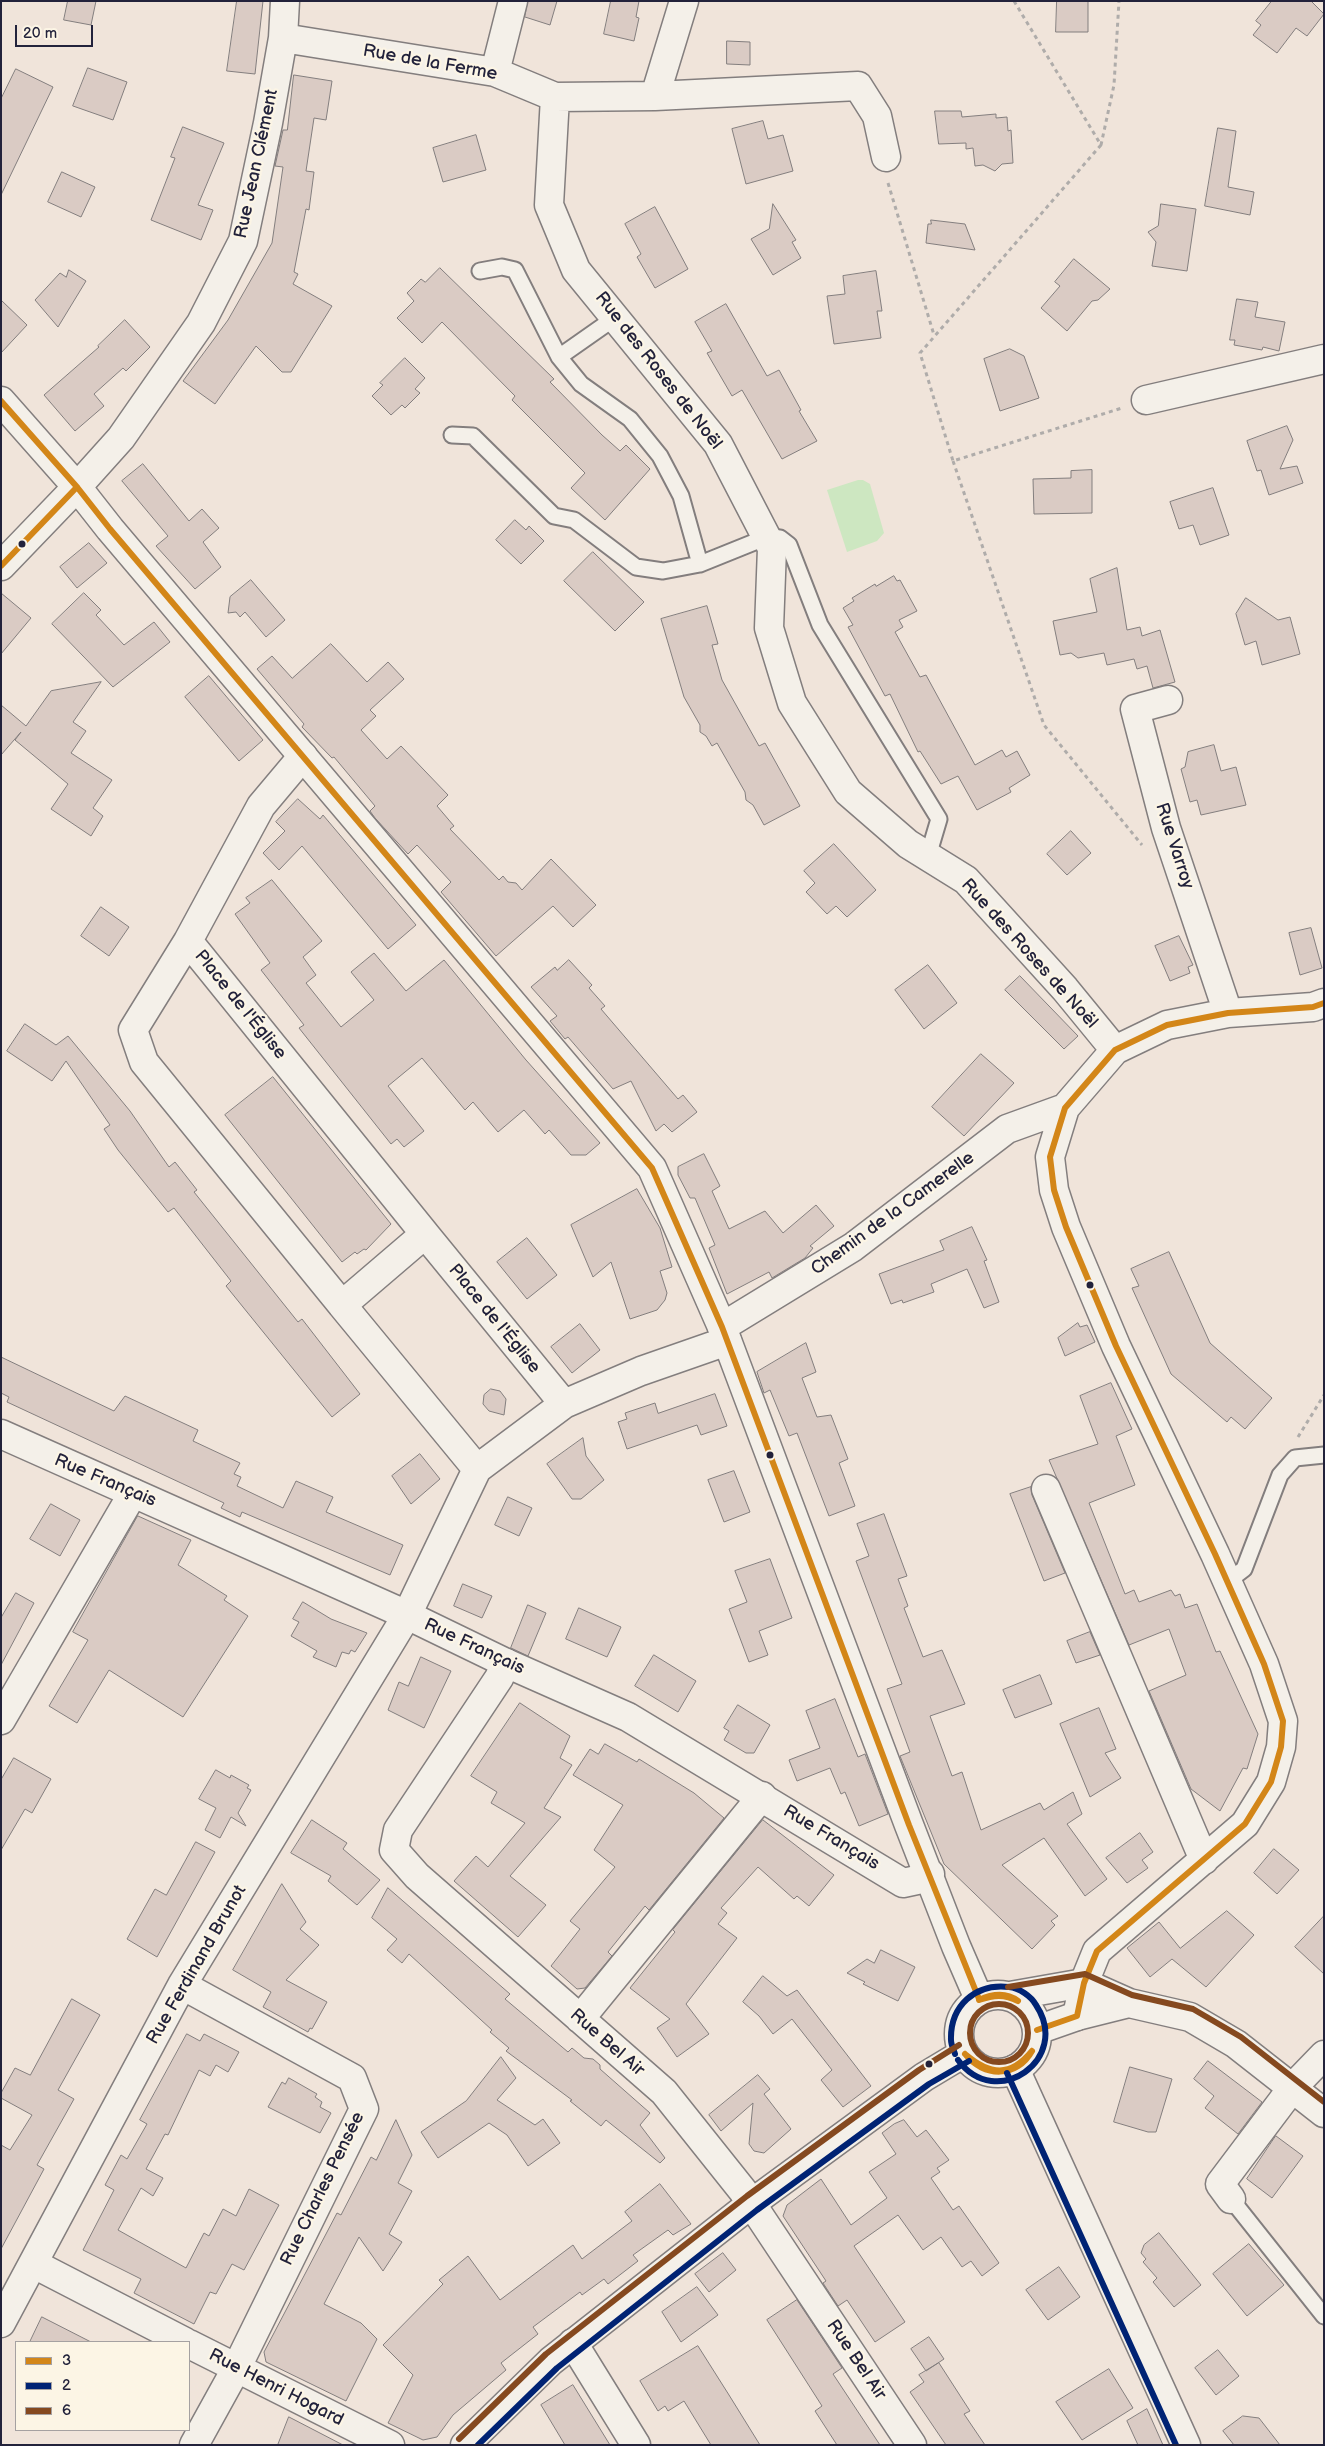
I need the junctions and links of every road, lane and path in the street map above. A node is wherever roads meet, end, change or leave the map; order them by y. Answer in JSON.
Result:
{"nodes":[{"id":1,"x":285,"y":1,"type":"edge"},
{"id":2,"x":513,"y":1,"type":"edge"},
{"id":3,"x":684,"y":1,"type":"edge"},
{"id":4,"x":1014,"y":1,"type":"edge"},
{"id":5,"x":1119,"y":1,"type":"edge"},
{"id":6,"x":283,"y":38,"type":"junction"},
{"id":7,"x":495,"y":72,"type":"junction"},
{"id":8,"x":655,"y":96,"type":"junction"},
{"id":9,"x":555,"y":97,"type":"junction"},
{"id":10,"x":1101,"y":145,"type":"junction"},
{"id":11,"x":886,"y":157,"type":"joint"},
{"id":12,"x":480,"y":271,"type":"dead end"},
{"id":13,"x":616,"y":317,"type":"junction"},
{"id":14,"x":934,"y":336,"type":"junction"},
{"id":15,"x":559,"y":357,"type":"junction"},
{"id":16,"x":1324,"y":359,"type":"edge"},
{"id":17,"x":1,"y":400,"type":"edge"},
{"id":18,"x":1146,"y":400,"type":"joint"},
{"id":19,"x":452,"y":435,"type":"dead end"},
{"id":20,"x":953,"y":462,"type":"junction"},
{"id":21,"x":77,"y":487,"type":"junction"},
{"id":22,"x":767,"y":537,"type":"junction"},
{"id":23,"x":700,"y":564,"type":"junction"},
{"id":24,"x":1,"y":566,"type":"edge"},
{"id":25,"x":1168,"y":700,"type":"dead end"},
{"id":26,"x":303,"y":756,"type":"junction"},
{"id":27,"x":1144,"y":847,"type":"dead end"},
{"id":28,"x":928,"y":856,"type":"junction"},
{"id":29,"x":188,"y":941,"type":"junction"},
{"id":30,"x":1324,"y":1003,"type":"edge"},
{"id":31,"x":1228,"y":1013,"type":"junction"},
{"id":32,"x":1115,"y":1050,"type":"junction"},
{"id":33,"x":1065,"y":1108,"type":"junction"},
{"id":34,"x":425,"y":1234,"type":"junction"},
{"id":35,"x":342,"y":1305,"type":"junction"},
{"id":36,"x":725,"y":1334,"type":"junction"},
{"id":37,"x":1324,"y":1395,"type":"edge"},
{"id":38,"x":564,"y":1404,"type":"junction"},
{"id":39,"x":1,"y":1434,"type":"edge"},
{"id":40,"x":1324,"y":1455,"type":"edge"},
{"id":41,"x":477,"y":1468,"type":"junction"},
{"id":42,"x":1280,"y":1475,"type":"junction"},
{"id":43,"x":1046,"y":1489,"type":"dead end"},
{"id":44,"x":133,"y":1493,"type":"junction"},
{"id":45,"x":1227,"y":1582,"type":"junction"},
{"id":46,"x":407,"y":1615,"type":"junction"},
{"id":47,"x":506,"y":1663,"type":"junction"},
{"id":48,"x":1,"y":1720,"type":"edge"},
{"id":49,"x":762,"y":1796,"type":"junction"},
{"id":50,"x":1204,"y":1860,"type":"junction"},
{"id":51,"x":930,"y":1874,"type":"junction"},
{"id":52,"x":1084,"y":1983,"type":"junction"},
{"id":53,"x":182,"y":1985,"type":"junction"},
{"id":54,"x":1010,"y":1996,"type":"junction"},
{"id":55,"x":979,"y":1999,"type":"junction"},
{"id":56,"x":1129,"y":2003,"type":"junction"},
{"id":57,"x":1077,"y":2016,"type":"junction"},
{"id":58,"x":580,"y":2019,"type":"junction"},
{"id":59,"x":1037,"y":2030,"type":"junction"},
{"id":60,"x":964,"y":2054,"type":"junction"},
{"id":61,"x":1324,"y":2055,"type":"edge"},
{"id":62,"x":1015,"y":2069,"type":"junction"},
{"id":63,"x":1293,"y":2087,"type":"junction"},
{"id":64,"x":1324,"y":2113,"type":"edge"},
{"id":65,"x":1231,"y":2199,"type":"joint"},
{"id":66,"x":752,"y":2203,"type":"junction"},
{"id":67,"x":34,"y":2264,"type":"junction"},
{"id":68,"x":1324,"y":2316,"type":"edge"},
{"id":69,"x":1,"y":2323,"type":"edge"},
{"id":70,"x":183,"y":2341,"type":"edge"},
{"id":71,"x":573,"y":2343,"type":"junction"},
{"id":72,"x":190,"y":2345,"type":"edge"},
{"id":73,"x":236,"y":2369,"type":"junction"},
{"id":74,"x":194,"y":2445,"type":"edge"},
{"id":75,"x":390,"y":2445,"type":"edge"},
{"id":76,"x":465,"y":2445,"type":"edge"},
{"id":77,"x":636,"y":2445,"type":"edge"},
{"id":78,"x":912,"y":2445,"type":"edge"},
{"id":79,"x":1186,"y":2445,"type":"edge"}],
"edges":[{"from":1,"to":6,"type":"street","name":"Rue Jean Clément"},
{"from":2,"to":7,"type":"street"},
{"from":3,"to":8,"type":"street"},
{"from":4,"to":10,"type":"path"},
{"from":5,"to":10,"type":"path"},
{"from":6,"to":7,"type":"street","name":"Rue de la Ferme"},
{"from":6,"to":21,"type":"street","name":"Rue Jean Clément"},
{"from":7,"to":9,"type":"street","name":"Rue de la Ferme"},
{"from":8,"to":9,"type":"street","name":"Rue de la Ferme"},
{"from":8,"to":11,"type":"street","name":"Rue de la Ferme"},
{"from":9,"to":13,"type":"street","name":"Rue des Roses de Noël"},
{"from":10,"to":14,"type":"path"},
{"from":11,"to":14,"type":"path"},
{"from":12,"to":15,"type":"lane"},
{"from":13,"to":15,"type":"lane"},
{"from":13,"to":22,"type":"street","name":"Rue des Roses de Noël"},
{"from":14,"to":20,"type":"path"},
{"from":15,"to":23,"type":"lane"},
{"from":16,"to":18,"type":"street"},
{"from":17,"to":21,"type":"street"},
{"from":18,"to":20,"type":"path"},
{"from":19,"to":23,"type":"lane"},
{"from":20,"to":27,"type":"path"},
{"from":21,"to":24,"type":"street","name":"Rue Jean Clément"},
{"from":21,"to":26,"type":"street"},
{"from":22,"to":23,"type":"lane"},
{"from":22,"to":28,"type":"lane"},
{"from":22,"to":28,"type":"street","name":"Rue des Roses de Noël"},
{"from":25,"to":31,"type":"street","name":"Rue Varroy"},
{"from":26,"to":29,"type":"street"},
{"from":26,"to":36,"type":"street"},
{"from":28,"to":32,"type":"street","name":"Rue des Roses de Noël"},
{"from":29,"to":34,"type":"street","name":"Place de l'Église"},
{"from":29,"to":35,"type":"street","name":"Place de l'Église"},
{"from":30,"to":31,"type":"street"},
{"from":31,"to":32,"type":"street"},
{"from":32,"to":33,"type":"street"},
{"from":33,"to":36,"type":"street","name":"Chemin de la Camerelle"},
{"from":33,"to":45,"type":"street"},
{"from":34,"to":35,"type":"street"},
{"from":34,"to":38,"type":"street","name":"Place de l'Église"},
{"from":35,"to":41,"type":"street","name":"Place de l'Église"},
{"from":36,"to":38,"type":"street"},
{"from":36,"to":51,"type":"street"},
{"from":37,"to":42,"type":"path"},
{"from":38,"to":41,"type":"street"},
{"from":39,"to":44,"type":"street","name":"Rue Français"},
{"from":40,"to":42,"type":"lane"},
{"from":41,"to":46,"type":"street"},
{"from":42,"to":45,"type":"lane"},
{"from":43,"to":50,"type":"street"},
{"from":44,"to":46,"type":"street","name":"Rue Français"},
{"from":44,"to":48,"type":"street"},
{"from":45,"to":50,"type":"street"},
{"from":46,"to":47,"type":"street","name":"Rue Français"},
{"from":46,"to":53,"type":"street","name":"Rue Ferdinand Brunot"},
{"from":47,"to":49,"type":"street","name":"Rue Français"},
{"from":47,"to":58,"type":"street","name":"Rue Bel Air"},
{"from":49,"to":51,"type":"street","name":"Rue Français"},
{"from":49,"to":58,"type":"street"},
{"from":50,"to":52,"type":"street"},
{"from":51,"to":55,"type":"street"},
{"from":52,"to":54,"type":"street"},
{"from":52,"to":56,"type":"street"},
{"from":52,"to":57,"type":"street"},
{"from":53,"to":67,"type":"street","name":"Rue Ferdinand Brunot"},
{"from":53,"to":73,"type":"street","name":"Rue Charles Pensée"},
{"from":54,"to":55,"type":"street"},
{"from":54,"to":59,"type":"street"},
{"from":55,"to":60,"type":"street"},
{"from":56,"to":57,"type":"street"},
{"from":56,"to":63,"type":"street"},
{"from":57,"to":59,"type":"street"},
{"from":58,"to":66,"type":"street","name":"Rue Bel Air"},
{"from":59,"to":62,"type":"street"},
{"from":60,"to":62,"type":"street"},
{"from":60,"to":66,"type":"street"},
{"from":61,"to":63,"type":"street"},
{"from":62,"to":79,"type":"street"},
{"from":63,"to":64,"type":"street"},
{"from":63,"to":65,"type":"street"},
{"from":65,"to":68,"type":"lane"},
{"from":66,"to":71,"type":"street"},
{"from":66,"to":78,"type":"street","name":"Rue Bel Air"},
{"from":67,"to":69,"type":"street","name":"Rue Ferdinand Brunot"},
{"from":67,"to":70,"type":"street"},
{"from":71,"to":76,"type":"street"},
{"from":71,"to":77,"type":"street"},
{"from":72,"to":73,"type":"street","name":"Rue Henri Hogard"},
{"from":73,"to":74,"type":"street","name":"Rue Charles Pensée"},
{"from":73,"to":75,"type":"street","name":"Rue Henri Hogard"}]}
